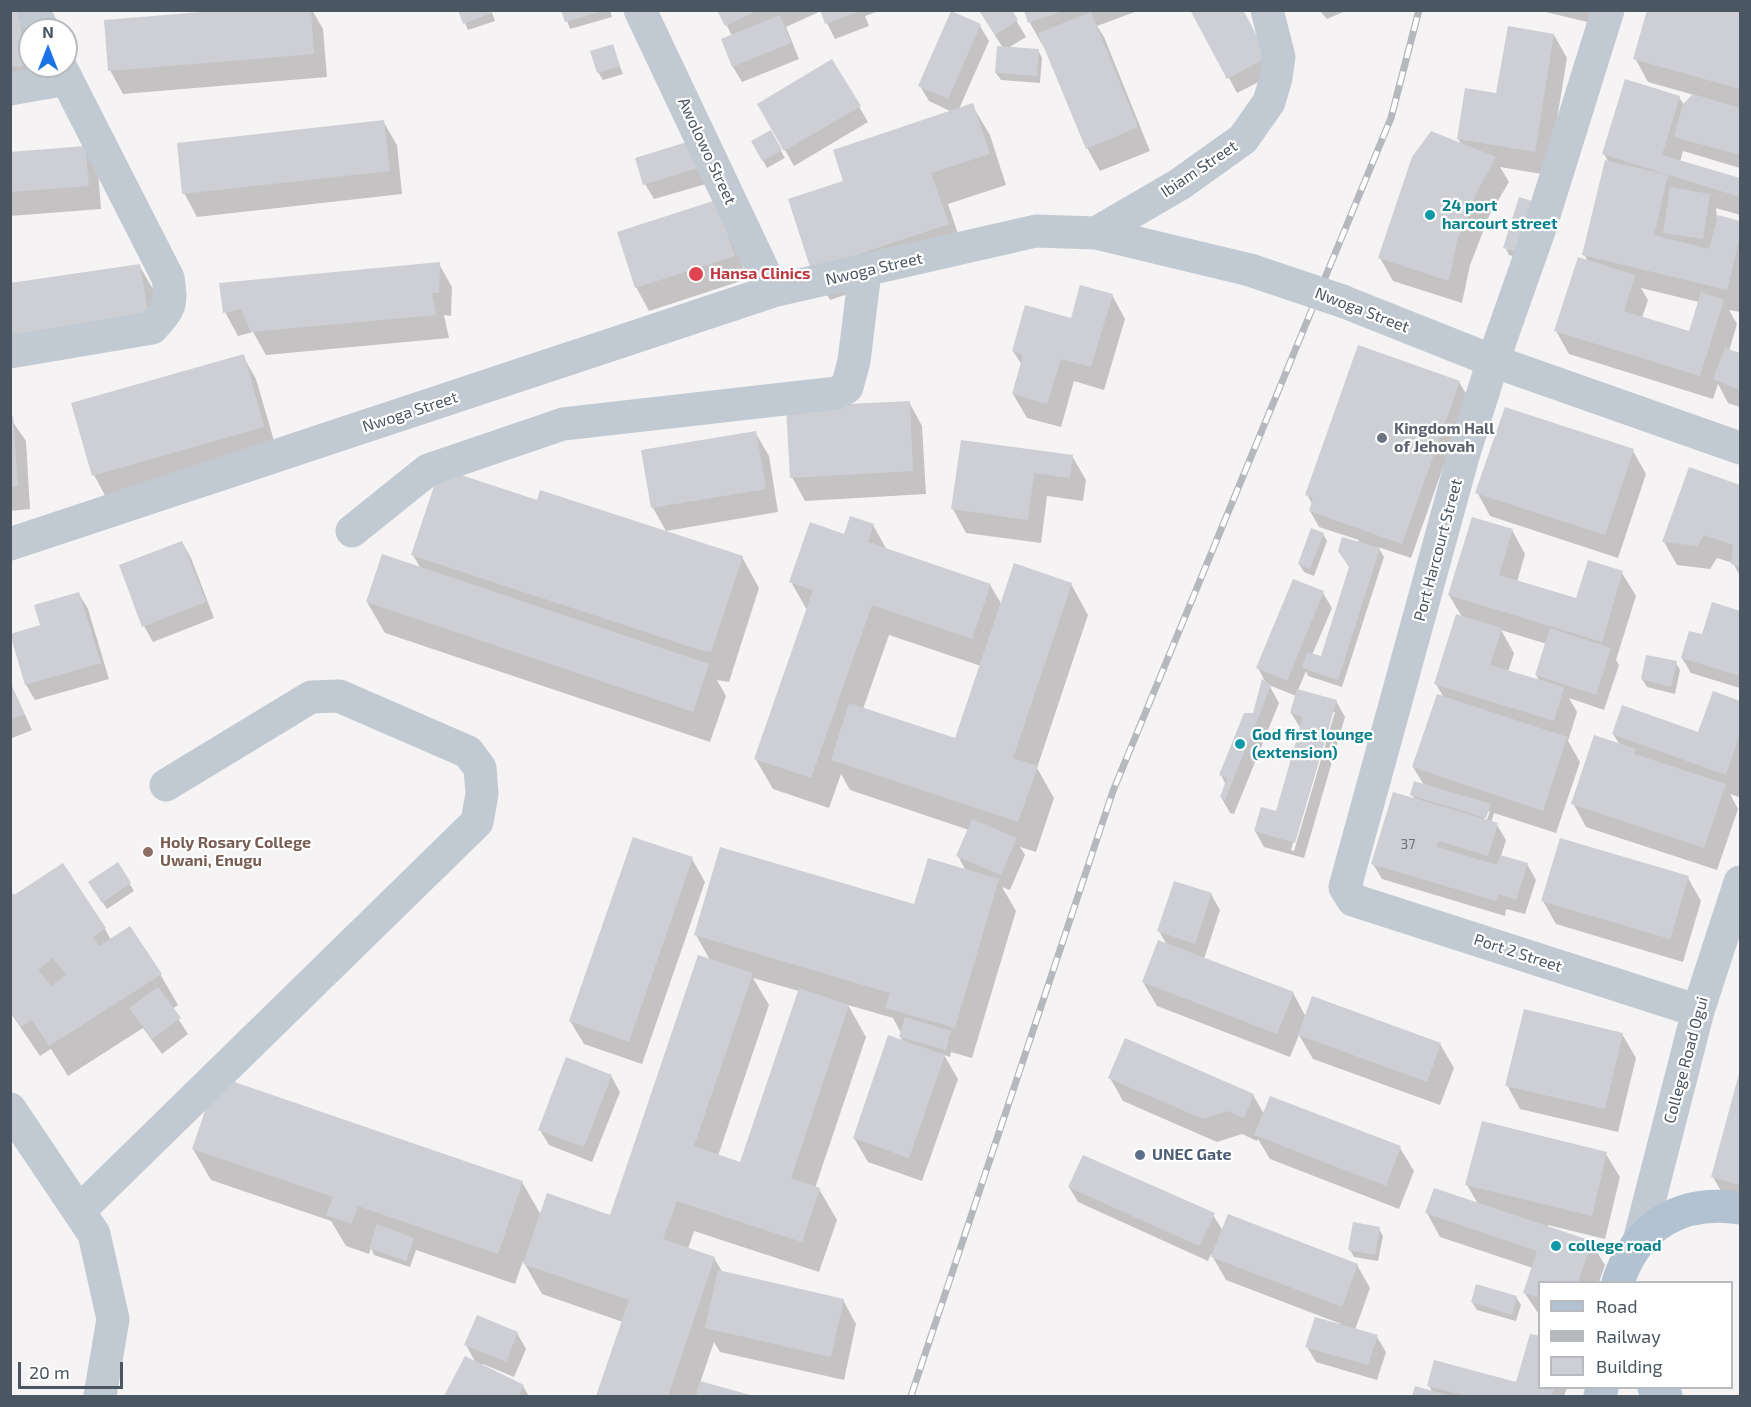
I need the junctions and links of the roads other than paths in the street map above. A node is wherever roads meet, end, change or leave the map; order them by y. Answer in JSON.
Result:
{"nodes":[{"id":1,"x":640,"y":10,"type":"edge"},
{"id":2,"x":1267,"y":10,"type":"edge"},
{"id":3,"x":1608,"y":10,"type":"edge"},
{"id":4,"x":45,"y":78,"type":"edge"},
{"id":5,"x":67,"y":78,"type":"edge"},
{"id":6,"x":10,"y":89,"type":"edge"},
{"id":7,"x":1096,"y":232,"type":"junction"},
{"id":8,"x":865,"y":272,"type":"junction"},
{"id":9,"x":773,"y":291,"type":"junction"},
{"id":10,"x":10,"y":352,"type":"edge"},
{"id":11,"x":1493,"y":361,"type":"junction"},
{"id":12,"x":1740,"y":448,"type":"edge"},
{"id":13,"x":352,"y":531,"type":"dead end"},
{"id":14,"x":10,"y":544,"type":"edge"},
{"id":15,"x":166,"y":785,"type":"dead end"},
{"id":16,"x":1740,"y":882,"type":"edge"},
{"id":17,"x":1345,"y":887,"type":"joint"},
{"id":18,"x":1698,"y":1011,"type":"junction"},
{"id":19,"x":10,"y":1109,"type":"edge"},
{"id":20,"x":1740,"y":1208,"type":"edge"},
{"id":21,"x":79,"y":1211,"type":"junction"},
{"id":22,"x":1640,"y":1241,"type":"junction"},
{"id":23,"x":1618,"y":1281,"type":"edge"},
{"id":24,"x":100,"y":1396,"type":"edge"}],
"edges":[{"from":1,"to":9,"type":"street","name":"Awolowo Street"},
{"from":2,"to":7,"type":"street","name":"Ibiam Street"},
{"from":3,"to":11,"type":"street","name":"Port Harcourt Street"},
{"from":4,"to":6,"type":"street"},
{"from":5,"to":10,"type":"street"},
{"from":7,"to":8,"type":"street","name":"Nwoga Street"},
{"from":7,"to":11,"type":"street","name":"Nwoga Street","bridge":true},
{"from":8,"to":9,"type":"street","name":"Nwoga Street"},
{"from":8,"to":13,"type":"street"},
{"from":9,"to":14,"type":"street","name":"Nwoga Street"},
{"from":11,"to":12,"type":"street","name":"Nwoga Street"},
{"from":11,"to":17,"type":"street","name":"Port Harcourt Street"},
{"from":15,"to":21,"type":"street"},
{"from":16,"to":18,"type":"street","name":"College Road Ogui"},
{"from":17,"to":18,"type":"street","name":"Port 2 Street"},
{"from":18,"to":22,"type":"street","name":"College Road Ogui"},
{"from":19,"to":21,"type":"street"},
{"from":20,"to":22,"type":"main road"},
{"from":21,"to":24,"type":"street"},
{"from":22,"to":23,"type":"main road"}]}
